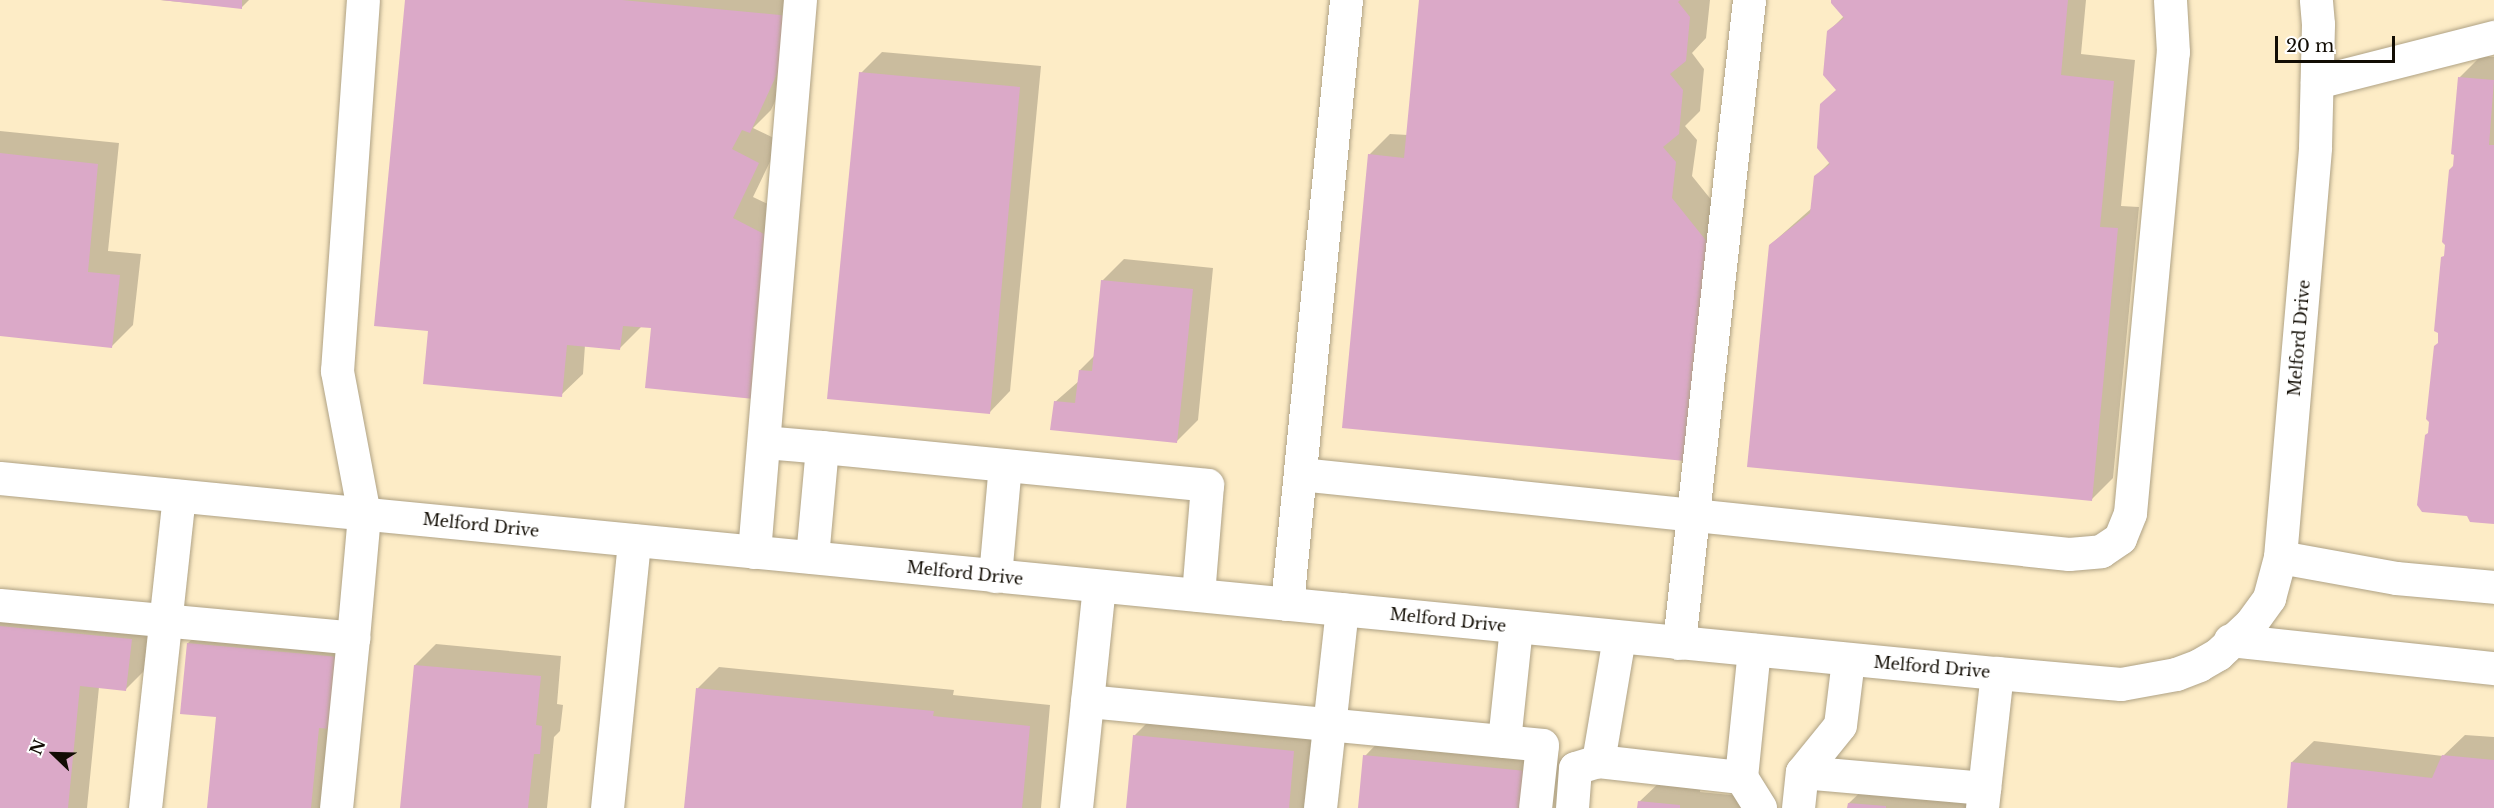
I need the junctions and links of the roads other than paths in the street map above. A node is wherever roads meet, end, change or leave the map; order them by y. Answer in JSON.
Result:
{"nodes":[{"id":1,"x":363,"y":0,"type":"edge"},
{"id":2,"x":800,"y":0,"type":"edge"},
{"id":3,"x":1346,"y":0,"type":"edge"},
{"id":4,"x":1749,"y":0,"type":"edge"},
{"id":5,"x":2170,"y":0,"type":"edge"},
{"id":6,"x":2316,"y":0,"type":"edge"},
{"id":7,"x":2494,"y":37,"type":"edge"},
{"id":8,"x":2317,"y":82,"type":"junction"},
{"id":9,"x":764,"y":442,"type":"junction"},
{"id":10,"x":822,"y":447,"type":"junction"},
{"id":11,"x":1005,"y":465,"type":"junction"},
{"id":12,"x":1300,"y":474,"type":"junction"},
{"id":13,"x":0,"y":478,"type":"edge"},
{"id":14,"x":179,"y":496,"type":"junction"},
{"id":15,"x":364,"y":514,"type":"junction"},
{"id":16,"x":1695,"y":515,"type":"junction"},
{"id":17,"x":634,"y":540,"type":"junction"},
{"id":18,"x":754,"y":552,"type":"junction"},
{"id":19,"x":2280,"y":557,"type":"junction"},
{"id":20,"x":812,"y":558,"type":"junction"},
{"id":21,"x":995,"y":576,"type":"junction"},
{"id":22,"x":1099,"y":586,"type":"junction"},
{"id":23,"x":2494,"y":587,"type":"edge"},
{"id":24,"x":1198,"y":595,"type":"junction"},
{"id":25,"x":1287,"y":604,"type":"junction"},
{"id":26,"x":0,"y":605,"type":"edge"},
{"id":27,"x":1342,"y":609,"type":"junction"},
{"id":28,"x":164,"y":620,"type":"junction"},
{"id":29,"x":1516,"y":627,"type":"junction"},
{"id":30,"x":1619,"y":637,"type":"junction"},
{"id":31,"x":353,"y":638,"type":"junction"},
{"id":32,"x":2230,"y":640,"type":"junction"},
{"id":33,"x":1679,"y":643,"type":"junction"},
{"id":34,"x":1754,"y":650,"type":"junction"},
{"id":35,"x":1848,"y":660,"type":"junction"},
{"id":36,"x":2494,"y":668,"type":"edge"},
{"id":37,"x":1997,"y":673,"type":"junction"},
{"id":38,"x":1088,"y":700,"type":"junction"},
{"id":39,"x":1329,"y":724,"type":"junction"},
{"id":40,"x":1504,"y":741,"type":"junction"},
{"id":41,"x":1598,"y":761,"type":"junction"},
{"id":42,"x":1802,"y":772,"type":"junction"},
{"id":43,"x":1741,"y":777,"type":"junction"},
{"id":44,"x":1983,"y":798,"type":"edge"},
{"id":45,"x":145,"y":808,"type":"edge"},
{"id":46,"x":336,"y":808,"type":"edge"},
{"id":47,"x":607,"y":808,"type":"edge"},
{"id":48,"x":1076,"y":808,"type":"edge"},
{"id":49,"x":1320,"y":808,"type":"edge"},
{"id":50,"x":1535,"y":808,"type":"edge"},
{"id":51,"x":1572,"y":808,"type":"edge"},
{"id":52,"x":1760,"y":808,"type":"edge"},
{"id":53,"x":1798,"y":808,"type":"edge"}],
"edges":[{"from":1,"to":15,"type":"street"},
{"from":2,"to":9,"type":"street"},
{"from":3,"to":12,"type":"street"},
{"from":4,"to":16,"type":"street"},
{"from":5,"to":16,"type":"street"},
{"from":6,"to":8,"type":"street","name":"Melford Drive"},
{"from":7,"to":8,"type":"street"},
{"from":8,"to":19,"type":"street","name":"Melford Drive"},
{"from":9,"to":10,"type":"street"},
{"from":9,"to":18,"type":"street"},
{"from":10,"to":11,"type":"street"},
{"from":10,"to":20,"type":"street"},
{"from":11,"to":21,"type":"street"},
{"from":11,"to":24,"type":"street"},
{"from":12,"to":16,"type":"street"},
{"from":12,"to":25,"type":"street"},
{"from":13,"to":14,"type":"street","name":"Melford Drive"},
{"from":14,"to":15,"type":"street","name":"Melford Drive"},
{"from":14,"to":28,"type":"street"},
{"from":15,"to":17,"type":"street","name":"Melford Drive"},
{"from":15,"to":31,"type":"street"},
{"from":16,"to":33,"type":"street"},
{"from":17,"to":18,"type":"street","name":"Melford Drive"},
{"from":17,"to":47,"type":"street"},
{"from":18,"to":20,"type":"street","name":"Melford Drive"},
{"from":19,"to":23,"type":"street"},
{"from":19,"to":32,"type":"street","name":"Melford Drive"},
{"from":20,"to":21,"type":"street","name":"Melford Drive"},
{"from":21,"to":22,"type":"street","name":"Melford Drive"},
{"from":22,"to":24,"type":"street","name":"Melford Drive"},
{"from":22,"to":38,"type":"street"},
{"from":24,"to":25,"type":"street","name":"Melford Drive"},
{"from":25,"to":27,"type":"street","name":"Melford Drive"},
{"from":26,"to":28,"type":"street"},
{"from":27,"to":29,"type":"street","name":"Melford Drive"},
{"from":27,"to":39,"type":"street"},
{"from":28,"to":31,"type":"street"},
{"from":28,"to":45,"type":"street"},
{"from":29,"to":30,"type":"street","name":"Melford Drive"},
{"from":29,"to":40,"type":"street"},
{"from":30,"to":33,"type":"street","name":"Melford Drive"},
{"from":30,"to":41,"type":"street"},
{"from":31,"to":46,"type":"street"},
{"from":32,"to":36,"type":"street"},
{"from":32,"to":37,"type":"street","name":"Melford Drive"},
{"from":33,"to":34,"type":"street","name":"Melford Drive"},
{"from":34,"to":35,"type":"street","name":"Melford Drive"},
{"from":34,"to":43,"type":"street"},
{"from":35,"to":37,"type":"street","name":"Melford Drive"},
{"from":35,"to":42,"type":"street"},
{"from":37,"to":44,"type":"street"},
{"from":38,"to":39,"type":"street"},
{"from":38,"to":48,"type":"street"},
{"from":39,"to":40,"type":"street"},
{"from":39,"to":49,"type":"street"},
{"from":40,"to":50,"type":"street"},
{"from":41,"to":43,"type":"street"},
{"from":41,"to":51,"type":"street"},
{"from":42,"to":44,"type":"street"},
{"from":42,"to":53,"type":"street"},
{"from":43,"to":52,"type":"street"}]}
